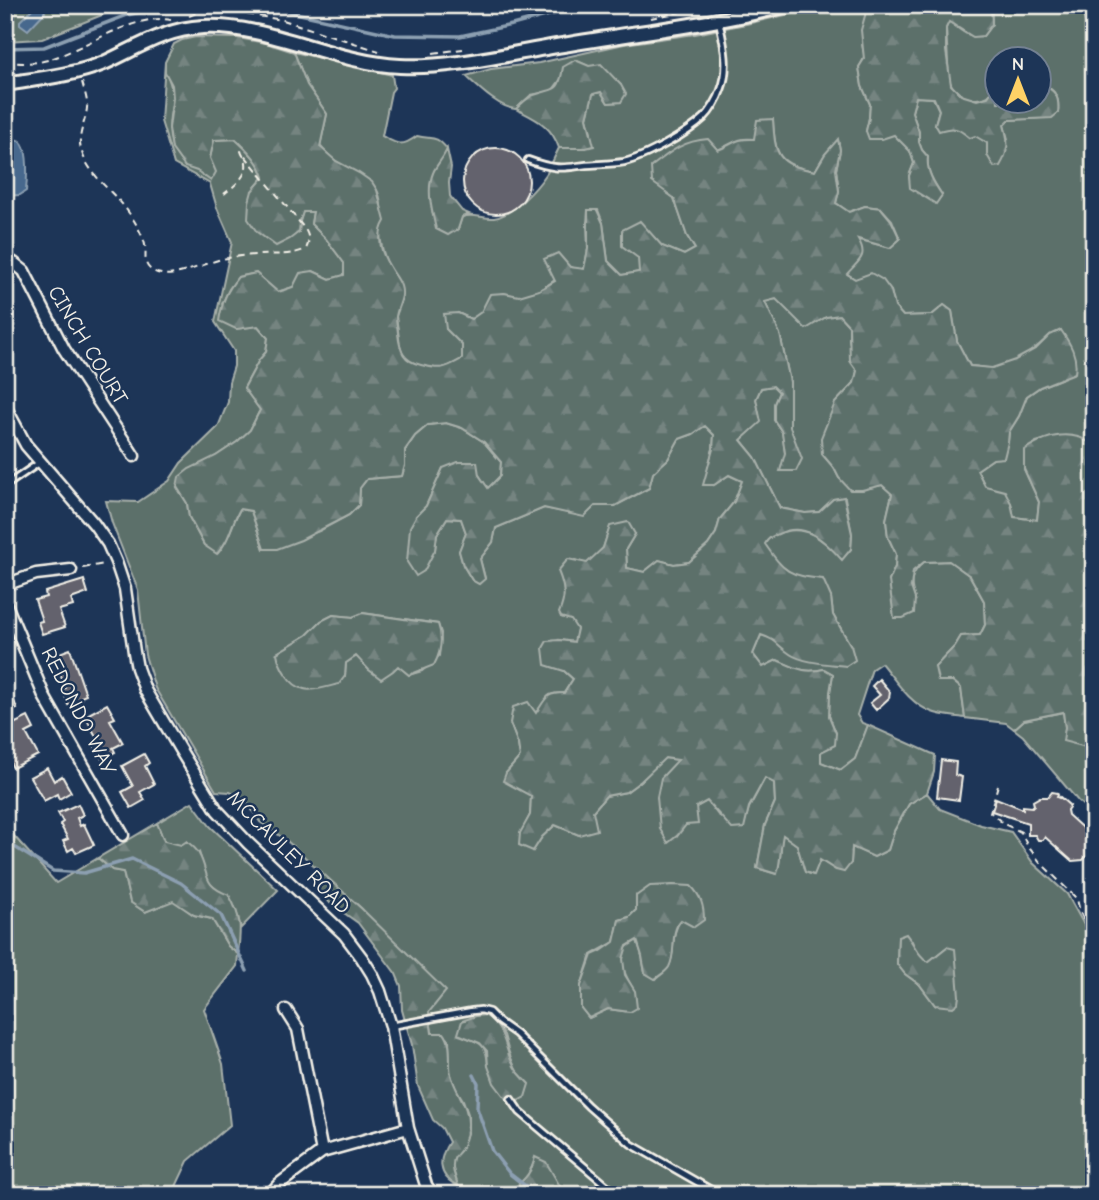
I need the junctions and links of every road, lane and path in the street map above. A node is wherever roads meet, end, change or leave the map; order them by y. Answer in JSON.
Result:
{"nodes":[{"id":1,"x":714,"y":5,"type":"edge"},
{"id":2,"x":788,"y":5,"type":"edge"},
{"id":3,"x":183,"y":18,"type":"dead end"},
{"id":4,"x":652,"y":18,"type":"dead end"},
{"id":5,"x":173,"y":20,"type":"dead end"},
{"id":6,"x":719,"y":20,"type":"junction"},
{"id":7,"x":471,"y":48,"type":"dead end"},
{"id":8,"x":379,"y":51,"type":"dead end"},
{"id":9,"x":430,"y":53,"type":"dead end"},
{"id":10,"x":5,"y":62,"type":"edge"},
{"id":11,"x":79,"y":71,"type":"junction"},
{"id":12,"x":5,"y":84,"type":"edge"},
{"id":13,"x":528,"y":160,"type":"dead end"},
{"id":14,"x":224,"y":194,"type":"dead end"},
{"id":15,"x":5,"y":258,"type":"edge"},
{"id":16,"x":5,"y":406,"type":"edge"},
{"id":17,"x":134,"y":456,"type":"dead end"},
{"id":18,"x":41,"y":462,"type":"junction"},
{"id":19,"x":5,"y":486,"type":"edge"},
{"id":20,"x":108,"y":563,"type":"dead end"},
{"id":21,"x":85,"y":567,"type":"dead end"},
{"id":22,"x":71,"y":570,"type":"dead end"},
{"id":23,"x":5,"y":585,"type":"edge"},
{"id":24,"x":5,"y":602,"type":"edge"},
{"id":25,"x":998,"y":785,"type":"dead end"},
{"id":26,"x":124,"y":835,"type":"dead end"},
{"id":27,"x":1094,"y":941,"type":"edge"},
{"id":28,"x":286,"y":1010,"type":"dead end"},
{"id":29,"x":391,"y":1027,"type":"junction"},
{"id":30,"x":511,"y":1100,"type":"dead end"},
{"id":31,"x":408,"y":1128,"type":"junction"},
{"id":32,"x":322,"y":1152,"type":"junction"},
{"id":33,"x":269,"y":1195,"type":"edge"},
{"id":34,"x":433,"y":1195,"type":"edge"},
{"id":35,"x":618,"y":1195,"type":"edge"},
{"id":36,"x":720,"y":1195,"type":"edge"}],
"edges":[{"from":1,"to":4,"type":"path"},
{"from":2,"to":6,"type":"street"},
{"from":3,"to":8,"type":"path"},
{"from":5,"to":10,"type":"path"},
{"from":6,"to":11,"type":"street"},
{"from":6,"to":13,"type":"lane"},
{"from":7,"to":9,"type":"path"},
{"from":11,"to":12,"type":"street"},
{"from":11,"to":14,"type":"path"},
{"from":15,"to":17,"type":"street","name":"CINCH COURT"},
{"from":16,"to":18,"type":"street","name":"MCCAULEY ROAD"},
{"from":18,"to":19,"type":"lane"},
{"from":18,"to":29,"type":"street","name":"MCCAULEY ROAD"},
{"from":20,"to":21,"type":"path"},
{"from":22,"to":23,"type":"street"},
{"from":24,"to":26,"type":"street","name":"REDONDO WAY"},
{"from":25,"to":27,"type":"path"},
{"from":28,"to":32,"type":"street"},
{"from":29,"to":31,"type":"street","name":"MCCAULEY ROAD"},
{"from":29,"to":36,"type":"lane"},
{"from":30,"to":35,"type":"lane"},
{"from":31,"to":32,"type":"street"},
{"from":31,"to":34,"type":"street","name":"MCCAULEY ROAD"},
{"from":32,"to":33,"type":"street"}]}
